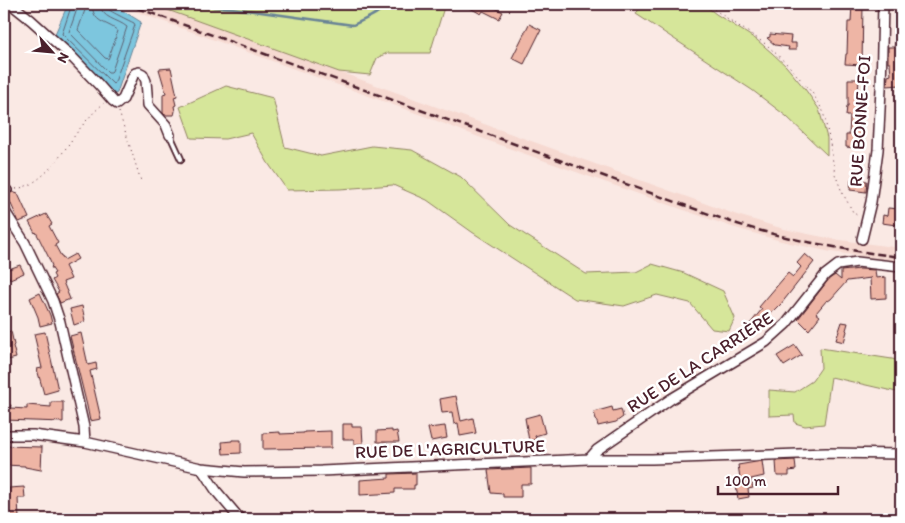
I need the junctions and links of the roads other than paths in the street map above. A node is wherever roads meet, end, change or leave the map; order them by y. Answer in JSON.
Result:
{"nodes":[{"id":1,"x":11,"y":4,"type":"edge"},
{"id":2,"x":883,"y":4,"type":"edge"},
{"id":3,"x":170,"y":136,"type":"joint"},
{"id":4,"x":181,"y":159,"type":"dead end"},
{"id":5,"x":4,"y":210,"type":"edge"},
{"id":6,"x":862,"y":239,"type":"dead end"},
{"id":7,"x":901,"y":267,"type":"edge"},
{"id":8,"x":4,"y":435,"type":"edge"},
{"id":9,"x":85,"y":442,"type":"junction"},
{"id":10,"x":901,"y":454,"type":"edge"},
{"id":11,"x":589,"y":459,"type":"junction"},
{"id":12,"x":201,"y":468,"type":"junction"},
{"id":13,"x":240,"y":519,"type":"edge"}],
"edges":[{"from":1,"to":3,"type":"street"},
{"from":2,"to":6,"type":"street","name":"RUE BONNE-FOI"},
{"from":3,"to":4,"type":"lane"},
{"from":5,"to":9,"type":"street"},
{"from":7,"to":11,"type":"street","name":"RUE DE LA CARRIÈRE"},
{"from":8,"to":9,"type":"street","name":"RUE DE L'AGRICULTURE"},
{"from":9,"to":12,"type":"street","name":"RUE DE L'AGRICULTURE"},
{"from":10,"to":11,"type":"street","name":"RUE DE L'AGRICULTURE"},
{"from":11,"to":12,"type":"street","name":"RUE DE L'AGRICULTURE"},
{"from":12,"to":13,"type":"street"}]}
